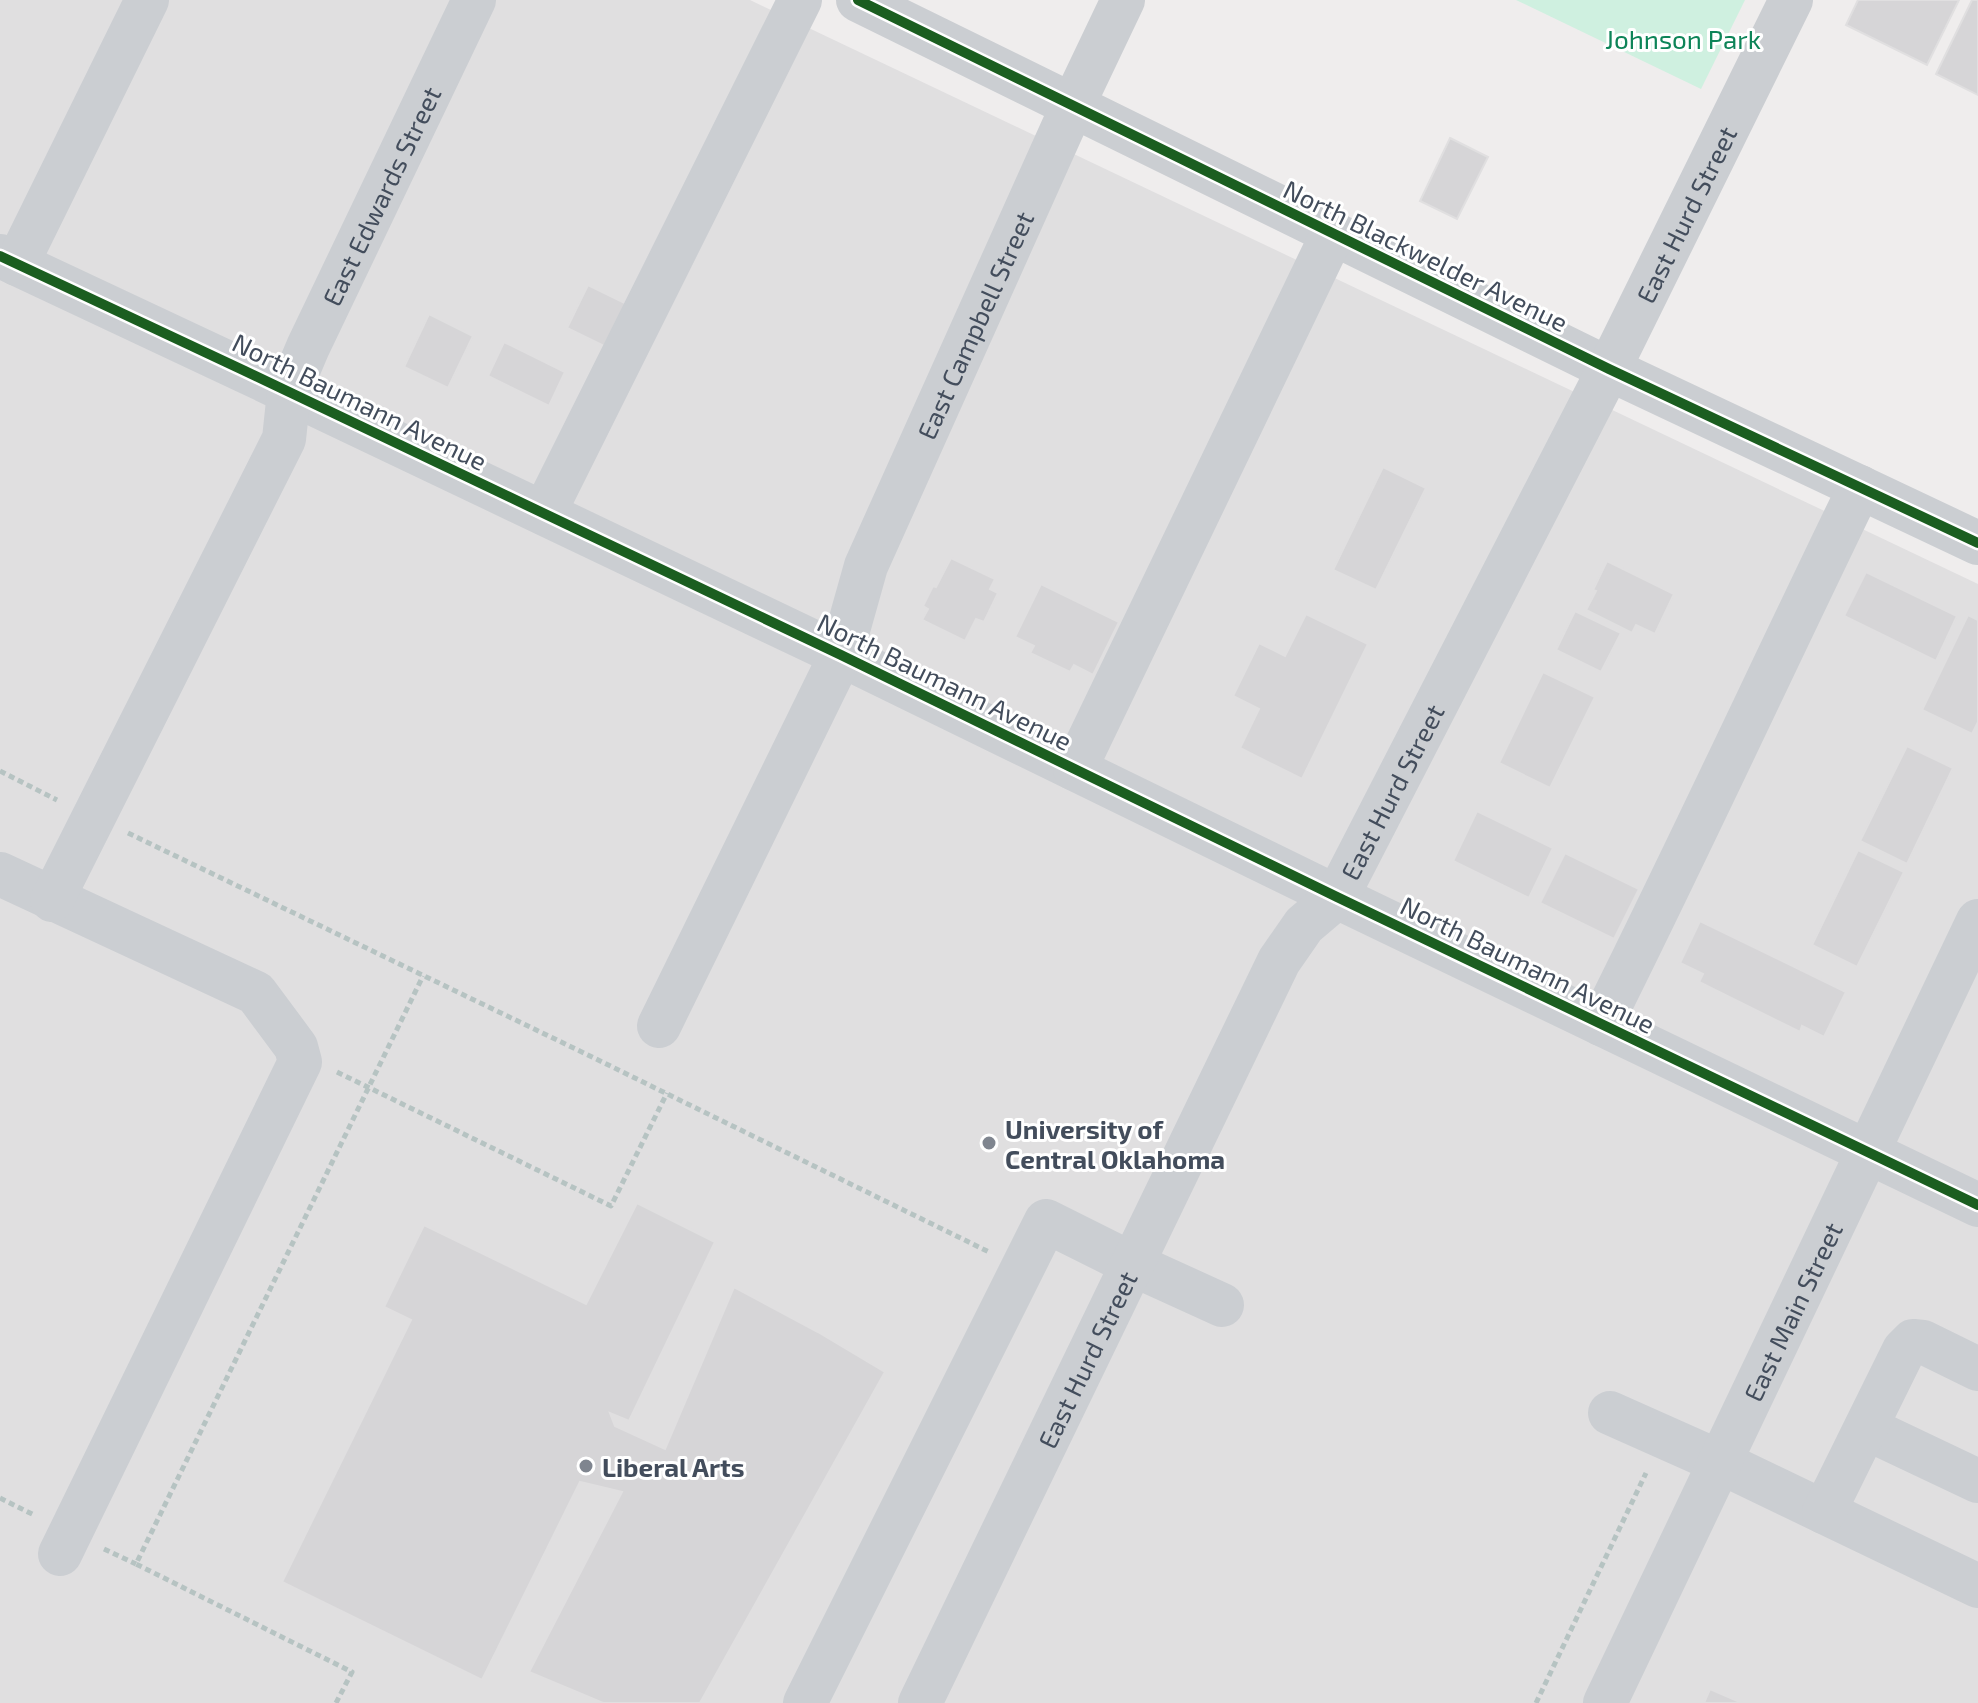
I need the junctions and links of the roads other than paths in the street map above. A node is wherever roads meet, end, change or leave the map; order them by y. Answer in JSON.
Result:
{"nodes":[{"id":1,"x":147,"y":0,"type":"edge"},
{"id":2,"x":474,"y":0,"type":"edge"},
{"id":3,"x":800,"y":0,"type":"edge"},
{"id":4,"x":858,"y":0,"type":"edge"},
{"id":5,"x":1123,"y":0,"type":"edge"},
{"id":6,"x":1791,"y":0,"type":"edge"},
{"id":7,"x":1073,"y":105,"type":"junction"},
{"id":8,"x":1333,"y":233,"type":"junction"},
{"id":9,"x":9,"y":260,"type":"edge"},
{"id":10,"x":1609,"y":369,"type":"junction"},
{"id":11,"x":289,"y":392,"type":"junction"},
{"id":12,"x":1860,"y":487,"type":"junction"},
{"id":13,"x":544,"y":513,"type":"junction"},
{"id":14,"x":1978,"y":543,"type":"edge"},
{"id":15,"x":841,"y":655,"type":"junction"},
{"id":16,"x":1075,"y":769,"type":"junction"},
{"id":17,"x":0,"y":874,"type":"edge"},
{"id":18,"x":1337,"y":897,"type":"junction"},
{"id":19,"x":52,"y":900,"type":"junction"},
{"id":20,"x":1978,"y":921,"type":"edge"},
{"id":21,"x":1601,"y":1024,"type":"junction"},
{"id":22,"x":659,"y":1026,"type":"dead end"},
{"id":23,"x":1867,"y":1152,"type":"junction"},
{"id":24,"x":1978,"y":1205,"type":"edge"},
{"id":25,"x":1132,"y":1264,"type":"junction"},
{"id":26,"x":1222,"y":1305,"type":"dead end"},
{"id":27,"x":1978,"y":1369,"type":"edge"},
{"id":28,"x":1610,"y":1413,"type":"dead end"},
{"id":29,"x":1866,"y":1428,"type":"junction"},
{"id":30,"x":1720,"y":1462,"type":"junction"},
{"id":31,"x":1978,"y":1481,"type":"edge"},
{"id":32,"x":1824,"y":1512,"type":"junction"},
{"id":33,"x":60,"y":1554,"type":"dead end"},
{"id":34,"x":1978,"y":1586,"type":"edge"},
{"id":35,"x":805,"y":1703,"type":"edge"},
{"id":36,"x":920,"y":1703,"type":"edge"},
{"id":37,"x":1605,"y":1703,"type":"edge"}],
"edges":[{"from":1,"to":9,"type":"street"},
{"from":2,"to":11,"type":"street","name":"East Edwards Street"},
{"from":3,"to":13,"type":"street"},
{"from":4,"to":7,"type":"street","name":"North Blackwelder Avenue"},
{"from":5,"to":7,"type":"street","name":"East Campbell Street"},
{"from":6,"to":10,"type":"street","name":"East Hurd Street"},
{"from":7,"to":8,"type":"street","name":"North Blackwelder Avenue"},
{"from":7,"to":15,"type":"street","name":"East Campbell Street"},
{"from":8,"to":10,"type":"street","name":"North Blackwelder Avenue"},
{"from":8,"to":16,"type":"street"},
{"from":9,"to":11,"type":"street","name":"North Baumann Avenue"},
{"from":10,"to":12,"type":"street","name":"North Blackwelder Avenue"},
{"from":10,"to":18,"type":"street","name":"East Hurd Street"},
{"from":11,"to":13,"type":"street","name":"North Baumann Avenue"},
{"from":11,"to":19,"type":"street","name":"East Edwards Street"},
{"from":12,"to":14,"type":"street","name":"North Blackwelder Avenue"},
{"from":12,"to":21,"type":"street"},
{"from":13,"to":15,"type":"street","name":"North Baumann Avenue"},
{"from":15,"to":16,"type":"street","name":"North Baumann Avenue"},
{"from":15,"to":22,"type":"street","name":"East Campbell Street"},
{"from":16,"to":18,"type":"street","name":"North Baumann Avenue"},
{"from":17,"to":19,"type":"street"},
{"from":18,"to":21,"type":"street","name":"North Baumann Avenue"},
{"from":18,"to":25,"type":"street","name":"East Hurd Street"},
{"from":19,"to":33,"type":"street"},
{"from":20,"to":23,"type":"street","name":"East Main Street"},
{"from":21,"to":23,"type":"street","name":"North Baumann Avenue"},
{"from":23,"to":24,"type":"street","name":"North Baumann Avenue"},
{"from":23,"to":30,"type":"street","name":"East Main Street"},
{"from":25,"to":26,"type":"street"},
{"from":25,"to":35,"type":"street"},
{"from":25,"to":36,"type":"street","name":"East Hurd Street"},
{"from":27,"to":29,"type":"street"},
{"from":28,"to":30,"type":"street"},
{"from":29,"to":31,"type":"street"},
{"from":29,"to":32,"type":"street"},
{"from":30,"to":32,"type":"street"},
{"from":30,"to":37,"type":"street","name":"East Main Street"},
{"from":32,"to":34,"type":"street"}]}
